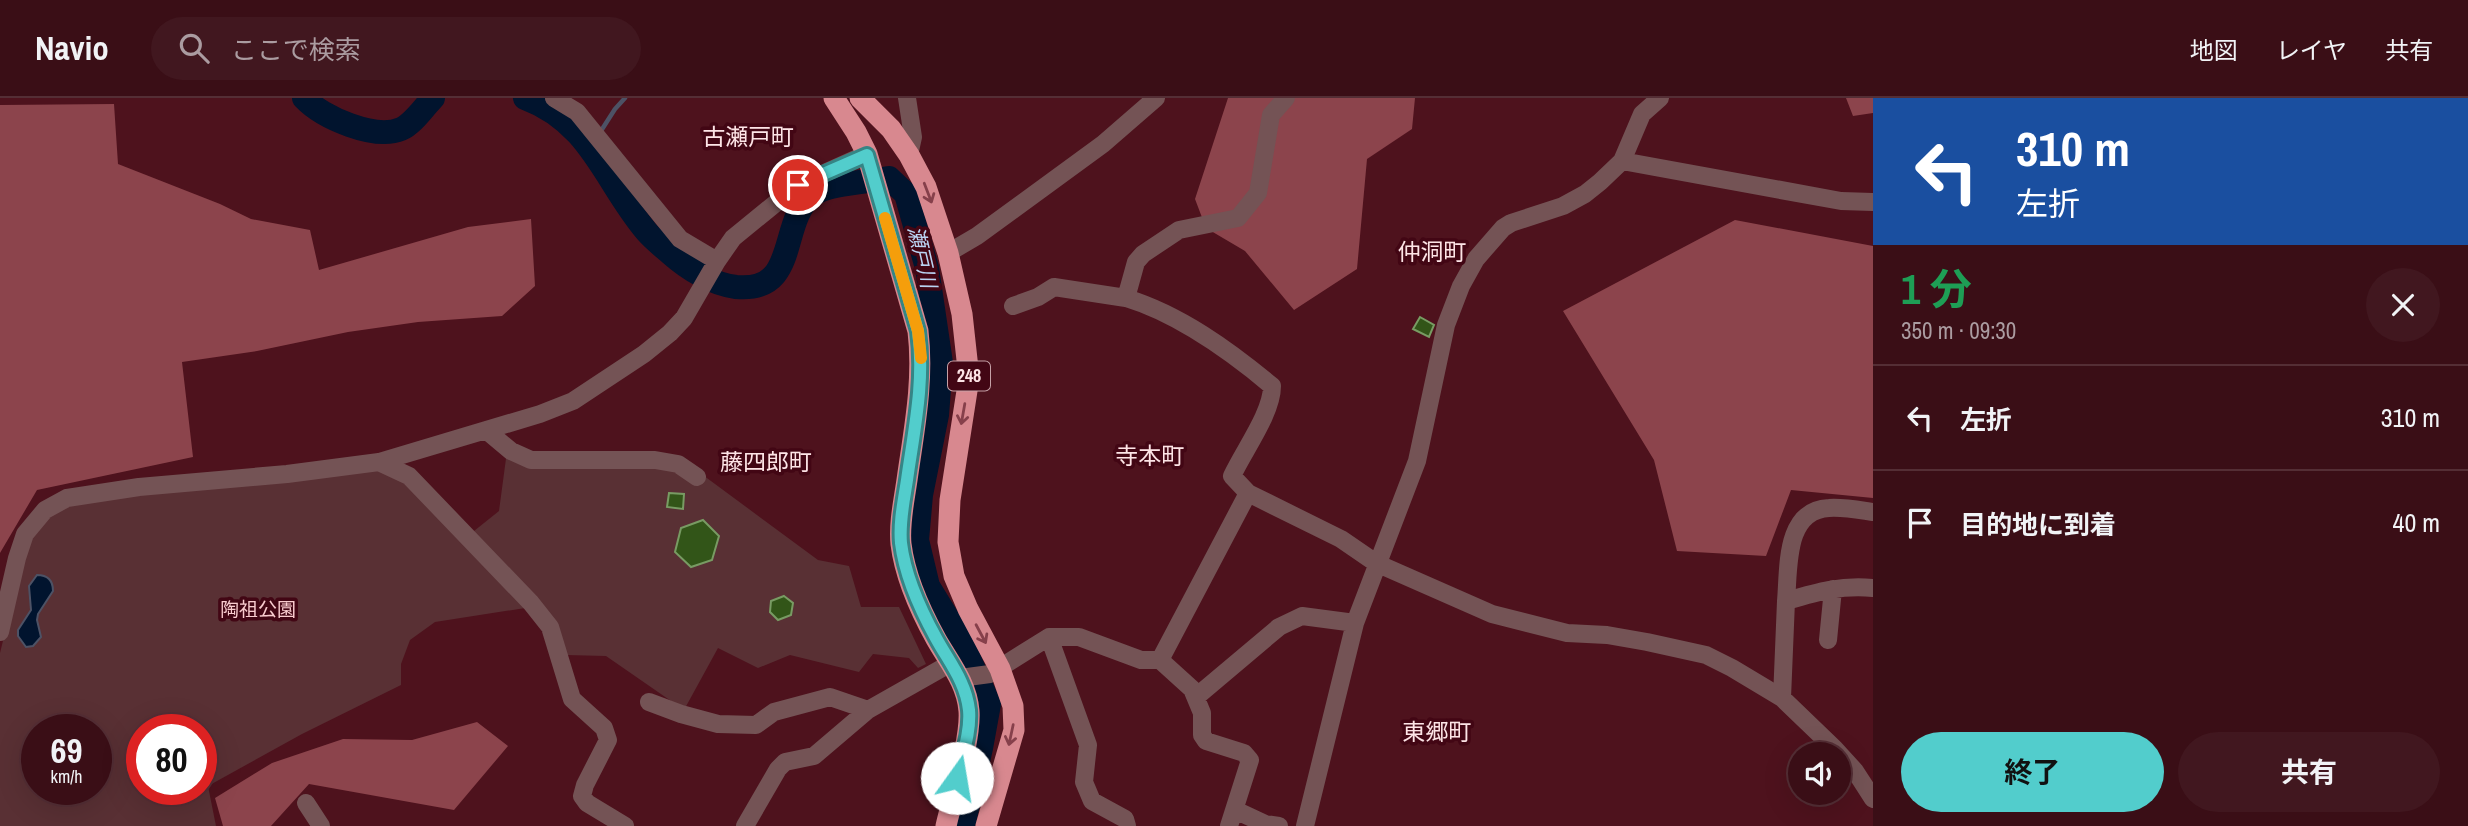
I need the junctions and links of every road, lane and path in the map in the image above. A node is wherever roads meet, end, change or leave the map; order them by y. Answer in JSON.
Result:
{"nodes":[{"id":1,"x":554,"y":98,"type":"edge"},
{"id":2,"x":834,"y":98,"type":"edge"},
{"id":3,"x":860,"y":98,"type":"edge"},
{"id":4,"x":906,"y":98,"type":"edge"},
{"id":5,"x":1156,"y":98,"type":"edge"},
{"id":6,"x":1286,"y":98,"type":"edge"},
{"id":7,"x":1660,"y":98,"type":"edge"},
{"id":8,"x":909,"y":155,"type":"junction"},
{"id":9,"x":869,"y":160,"type":"junction"},
{"id":10,"x":1622,"y":161,"type":"junction"},
{"id":11,"x":1873,"y":202,"type":"edge"},
{"id":12,"x":948,"y":253,"type":"junction"},
{"id":13,"x":715,"y":264,"type":"junction"},
{"id":14,"x":1126,"y":298,"type":"junction"},
{"id":15,"x":1013,"y":306,"type":"dead end"},
{"id":16,"x":486,"y":430,"type":"junction"},
{"id":17,"x":379,"y":462,"type":"junction"},
{"id":18,"x":697,"y":477,"type":"dead end"},
{"id":19,"x":1248,"y":493,"type":"junction"},
{"id":20,"x":1873,"y":512,"type":"edge"},
{"id":21,"x":1376,"y":563,"type":"junction"},
{"id":22,"x":1873,"y":588,"type":"edge"},
{"id":23,"x":1833,"y":589,"type":"junction"},
{"id":24,"x":1786,"y":601,"type":"junction"},
{"id":25,"x":1355,"y":623,"type":"junction"},
{"id":26,"x":0,"y":632,"type":"edge"},
{"id":27,"x":1049,"y":637,"type":"junction"},
{"id":28,"x":1828,"y":640,"type":"dead end"},
{"id":29,"x":1160,"y":660,"type":"junction"},
{"id":30,"x":995,"y":672,"type":"junction"},
{"id":31,"x":958,"y":673,"type":"junction"},
{"id":32,"x":1196,"y":697,"type":"junction"},
{"id":33,"x":1782,"y":698,"type":"junction"},
{"id":34,"x":649,"y":702,"type":"dead end"},
{"id":35,"x":868,"y":710,"type":"junction"},
{"id":36,"x":1873,"y":799,"type":"edge"},
{"id":37,"x":306,"y":803,"type":"dead end"},
{"id":38,"x":1232,"y":818,"type":"edge"},
{"id":39,"x":621,"y":825,"type":"edge"},
{"id":40,"x":321,"y":826,"type":"edge"},
{"id":41,"x":745,"y":826,"type":"edge"},
{"id":42,"x":946,"y":826,"type":"edge"},
{"id":43,"x":986,"y":826,"type":"edge"},
{"id":44,"x":1127,"y":826,"type":"edge"},
{"id":45,"x":1279,"y":826,"type":"edge"},
{"id":46,"x":1305,"y":826,"type":"edge"}],
"edges":[{"from":1,"to":13,"type":"street"},
{"from":2,"to":9,"type":"highway","number":"248"},
{"from":3,"to":8,"type":"highway","number":"248"},
{"from":4,"to":8,"type":"street"},
{"from":5,"to":12,"type":"street"},
{"from":6,"to":14,"type":"street"},
{"from":7,"to":10,"type":"street"},
{"from":8,"to":12,"type":"highway","number":"248","one_way":true},
{"from":9,"to":13,"type":"street"},
{"from":9,"to":31,"type":"highway","number":"248"},
{"from":10,"to":11,"type":"street"},
{"from":10,"to":21,"type":"street"},
{"from":12,"to":30,"type":"highway","number":"248","one_way":true},
{"from":13,"to":16,"type":"street"},
{"from":14,"to":15,"type":"street"},
{"from":14,"to":19,"type":"street"},
{"from":16,"to":17,"type":"street"},
{"from":16,"to":18,"type":"street"},
{"from":17,"to":26,"type":"street"},
{"from":17,"to":39,"type":"street"},
{"from":19,"to":21,"type":"street"},
{"from":19,"to":29,"type":"street"},
{"from":20,"to":24,"type":"street"},
{"from":21,"to":25,"type":"street"},
{"from":21,"to":33,"type":"street"},
{"from":22,"to":23,"type":"street"},
{"from":23,"to":24,"type":"street"},
{"from":23,"to":28,"type":"street"},
{"from":24,"to":33,"type":"street"},
{"from":25,"to":32,"type":"street"},
{"from":25,"to":46,"type":"street"},
{"from":27,"to":29,"type":"street"},
{"from":27,"to":30,"type":"street"},
{"from":27,"to":44,"type":"street"},
{"from":29,"to":32,"type":"street"},
{"from":30,"to":31,"type":"street"},
{"from":30,"to":43,"type":"highway","number":"248","one_way":true},
{"from":31,"to":35,"type":"street"},
{"from":31,"to":42,"type":"highway","number":"248"},
{"from":32,"to":38,"type":"street"},
{"from":33,"to":36,"type":"street"},
{"from":34,"to":35,"type":"street"},
{"from":35,"to":41,"type":"street"},
{"from":37,"to":40,"type":"street"},
{"from":38,"to":45,"type":"street"}]}
